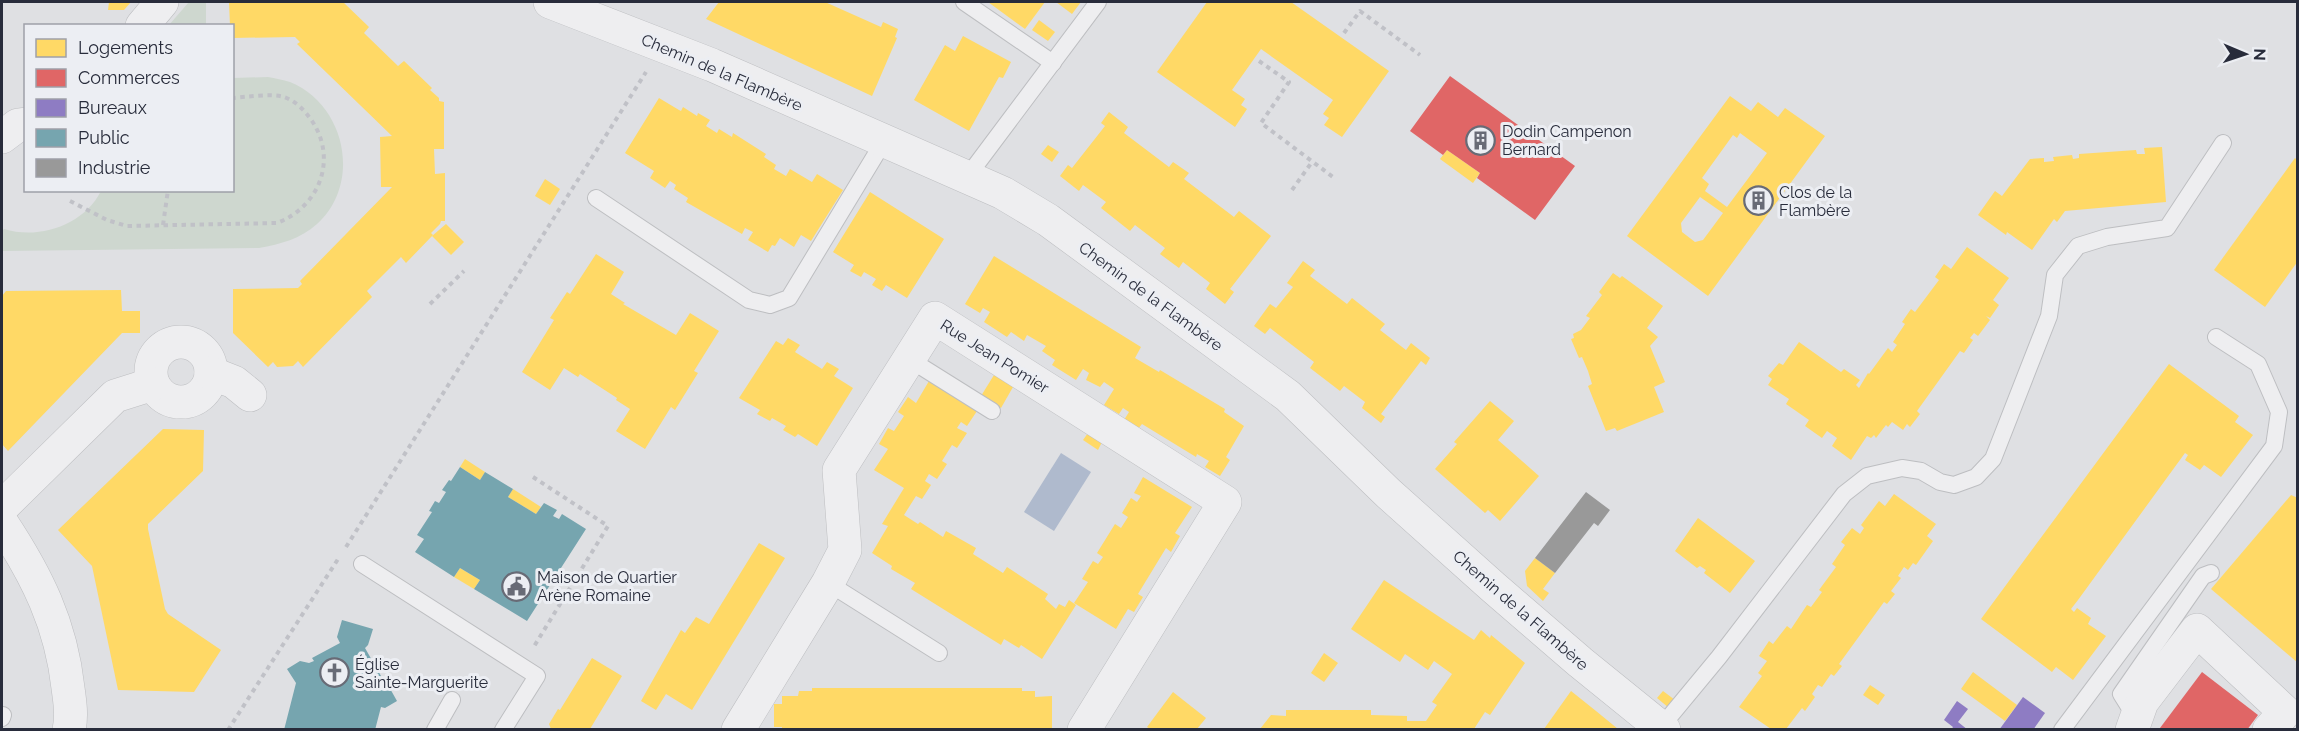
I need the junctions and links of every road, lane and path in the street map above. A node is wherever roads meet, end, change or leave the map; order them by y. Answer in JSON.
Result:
{"nodes":[{"id":1,"x":162,"y":2,"type":"edge"},
{"id":2,"x":550,"y":2,"type":"edge"},
{"id":3,"x":964,"y":2,"type":"edge"},
{"id":4,"x":1098,"y":2,"type":"edge"},
{"id":5,"x":144,"y":24,"type":"edge"},
{"id":6,"x":1344,"y":33,"type":"dead end"},
{"id":7,"x":669,"y":49,"type":"junction"},
{"id":8,"x":1420,"y":55,"type":"dead end"},
{"id":9,"x":1259,"y":61,"type":"dead end"},
{"id":10,"x":1053,"y":63,"type":"junction"},
{"id":11,"x":234,"y":98,"type":"edge"},
{"id":12,"x":24,"y":124,"type":"edge"},
{"id":13,"x":2,"y":137,"type":"edge"},
{"id":14,"x":884,"y":141,"type":"junction"},
{"id":15,"x":2223,"y":143,"type":"dead end"},
{"id":16,"x":1312,"y":161,"type":"junction"},
{"id":17,"x":967,"y":177,"type":"junction"},
{"id":18,"x":1333,"y":177,"type":"dead end"},
{"id":19,"x":1292,"y":190,"type":"dead end"},
{"id":20,"x":168,"y":192,"type":"edge"},
{"id":21,"x":596,"y":198,"type":"dead end"},
{"id":22,"x":70,"y":201,"type":"dead end"},
{"id":23,"x":163,"y":225,"type":"junction"},
{"id":24,"x":464,"y":271,"type":"dead end"},
{"id":25,"x":430,"y":304,"type":"dead end"},
{"id":26,"x":2216,"y":337,"type":"dead end"},
{"id":27,"x":909,"y":359,"type":"junction"},
{"id":28,"x":153,"y":384,"type":"junction"},
{"id":29,"x":212,"y":392,"type":"junction"},
{"id":30,"x":250,"y":395,"type":"dead end"},
{"id":31,"x":992,"y":411,"type":"dead end"},
{"id":32,"x":533,"y":477,"type":"dead end"},
{"id":33,"x":3,"y":523,"type":"edge"},
{"id":34,"x":362,"y":564,"type":"dead end"},
{"id":35,"x":2211,"y":573,"type":"dead end"},
{"id":36,"x":828,"y":583,"type":"junction"},
{"id":37,"x":939,"y":653,"type":"dead end"},
{"id":38,"x":522,"y":666,"type":"junction"},
{"id":39,"x":452,"y":700,"type":"dead end"},
{"id":40,"x":2134,"y":724,"type":"edge"},
{"id":41,"x":1662,"y":728,"type":"edge"},
{"id":42,"x":69,"y":729,"type":"edge"},
{"id":43,"x":228,"y":729,"type":"edge"},
{"id":44,"x":435,"y":729,"type":"edge"},
{"id":45,"x":503,"y":729,"type":"edge"},
{"id":46,"x":738,"y":729,"type":"edge"},
{"id":47,"x":1084,"y":729,"type":"edge"},
{"id":48,"x":2062,"y":729,"type":"edge"},
{"id":49,"x":2269,"y":729,"type":"edge"}],
"edges":[{"from":1,"to":5,"type":"street"},
{"from":2,"to":7,"type":"street","name":"Chemin de la Flambère"},
{"from":3,"to":10,"type":"lane"},
{"from":4,"to":10,"type":"lane"},
{"from":6,"to":8,"type":"path"},
{"from":7,"to":14,"type":"street","name":"Chemin de la Flambère"},
{"from":7,"to":43,"type":"path"},
{"from":9,"to":16,"type":"path"},
{"from":10,"to":17,"type":"lane"},
{"from":11,"to":23,"type":"path"},
{"from":12,"to":13,"type":"street"},
{"from":14,"to":17,"type":"street","name":"Chemin de la Flambère"},
{"from":14,"to":21,"type":"lane"},
{"from":15,"to":41,"type":"lane"},
{"from":16,"to":18,"type":"path"},
{"from":16,"to":19,"type":"path"},
{"from":17,"to":41,"type":"street","name":"Chemin de la Flambère"},
{"from":20,"to":23,"type":"path"},
{"from":22,"to":23,"type":"path"},
{"from":24,"to":25,"type":"path"},
{"from":26,"to":48,"type":"lane"},
{"from":27,"to":31,"type":"lane"},
{"from":27,"to":36,"type":"street","name":"Rue Jean Pomier"},
{"from":27,"to":47,"type":"street","name":"Rue Jean Pomier"},
{"from":28,"to":29,"type":"street"},
{"from":28,"to":29,"type":"street"},
{"from":28,"to":33,"type":"street"},
{"from":29,"to":30,"type":"street"},
{"from":32,"to":38,"type":"path"},
{"from":33,"to":42,"type":"street"},
{"from":34,"to":38,"type":"lane"},
{"from":35,"to":40,"type":"lane"},
{"from":36,"to":37,"type":"lane"},
{"from":36,"to":46,"type":"street","name":"Rue Jean Pomier"},
{"from":38,"to":45,"type":"lane"},
{"from":39,"to":44,"type":"lane"},
{"from":40,"to":49,"type":"street"}]}
